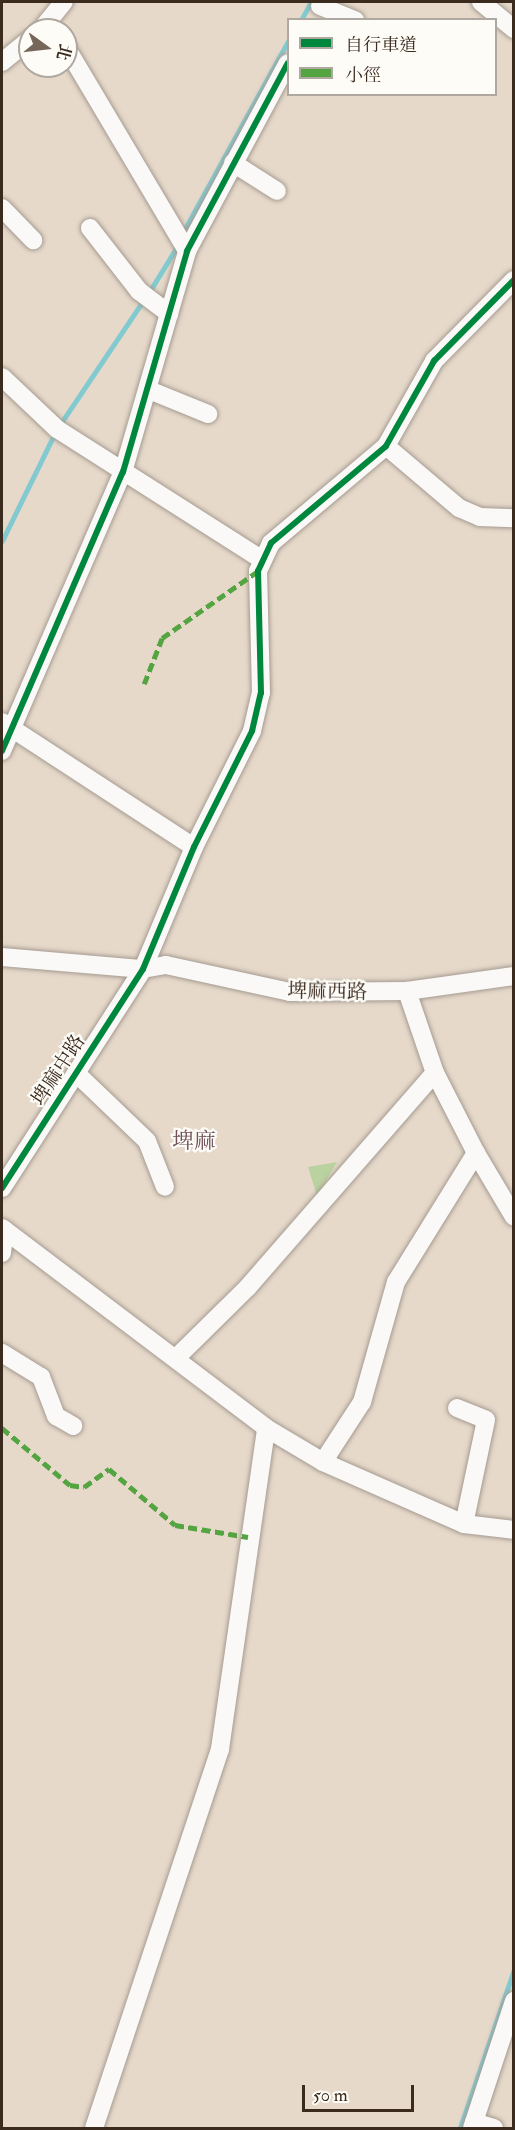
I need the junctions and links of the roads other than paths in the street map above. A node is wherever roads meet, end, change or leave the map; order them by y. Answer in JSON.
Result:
{"nodes":[{"id":1,"x":64,"y":2,"type":"edge"},
{"id":2,"x":481,"y":2,"type":"edge"},
{"id":3,"x":319,"y":9,"type":"edge"},
{"id":4,"x":54,"y":18,"type":"edge"},
{"id":5,"x":348,"y":18,"type":"edge"},
{"id":6,"x":513,"y":29,"type":"edge"},
{"id":7,"x":18,"y":49,"type":"edge"},
{"id":8,"x":2,"y":62,"type":"edge"},
{"id":9,"x":287,"y":65,"type":"edge"},
{"id":10,"x":78,"y":67,"type":"edge"},
{"id":11,"x":233,"y":163,"type":"junction"},
{"id":12,"x":277,"y":191,"type":"dead end"},
{"id":13,"x":2,"y":208,"type":"edge"},
{"id":14,"x":90,"y":228,"type":"dead end"},
{"id":15,"x":33,"y":240,"type":"dead end"},
{"id":16,"x":187,"y":251,"type":"junction"},
{"id":17,"x":513,"y":280,"type":"edge"},
{"id":18,"x":170,"y":314,"type":"junction"},
{"id":19,"x":2,"y":377,"type":"edge"},
{"id":20,"x":148,"y":390,"type":"junction"},
{"id":21,"x":208,"y":414,"type":"dead end"},
{"id":22,"x":386,"y":446,"type":"junction"},
{"id":23,"x":123,"y":472,"type":"junction"},
{"id":24,"x":513,"y":518,"type":"edge"},
{"id":25,"x":263,"y":560,"type":"junction"},
{"id":26,"x":6,"y":726,"type":"edge"},
{"id":27,"x":2,"y":751,"type":"edge"},
{"id":28,"x":194,"y":847,"type":"junction"},
{"id":29,"x":2,"y":957,"type":"edge"},
{"id":30,"x":143,"y":969,"type":"junction"},
{"id":31,"x":513,"y":976,"type":"edge"},
{"id":32,"x":407,"y":991,"type":"junction"},
{"id":33,"x":76,"y":1073,"type":"junction"},
{"id":34,"x":435,"y":1073,"type":"junction"},
{"id":35,"x":476,"y":1153,"type":"junction"},
{"id":36,"x":165,"y":1187,"type":"dead end"},
{"id":37,"x":2,"y":1188,"type":"edge"},
{"id":38,"x":513,"y":1217,"type":"edge"},
{"id":39,"x":4,"y":1229,"type":"edge"},
{"id":40,"x":2,"y":1253,"type":"edge"},
{"id":41,"x":2,"y":1353,"type":"edge"},
{"id":42,"x":176,"y":1358,"type":"junction"},
{"id":43,"x":457,"y":1408,"type":"dead end"},
{"id":44,"x":73,"y":1426,"type":"dead end"},
{"id":45,"x":266,"y":1428,"type":"junction"},
{"id":46,"x":323,"y":1462,"type":"junction"},
{"id":47,"x":464,"y":1524,"type":"junction"},
{"id":48,"x":513,"y":1530,"type":"edge"},
{"id":49,"x":513,"y":2001,"type":"edge"},
{"id":50,"x":473,"y":2125,"type":"edge"},
{"id":51,"x":94,"y":2128,"type":"edge"},
{"id":52,"x":494,"y":2128,"type":"edge"}],
"edges":[{"from":1,"to":4,"type":"street"},
{"from":2,"to":6,"type":"street"},
{"from":3,"to":5,"type":"street"},
{"from":7,"to":8,"type":"street"},
{"from":9,"to":11,"type":"street"},
{"from":10,"to":16,"type":"street"},
{"from":11,"to":12,"type":"street"},
{"from":11,"to":16,"type":"street"},
{"from":13,"to":15,"type":"street"},
{"from":14,"to":18,"type":"street"},
{"from":16,"to":18,"type":"street"},
{"from":17,"to":22,"type":"street"},
{"from":18,"to":20,"type":"street"},
{"from":19,"to":23,"type":"street"},
{"from":20,"to":21,"type":"street"},
{"from":20,"to":23,"type":"street"},
{"from":22,"to":24,"type":"street"},
{"from":22,"to":25,"type":"street"},
{"from":23,"to":25,"type":"street"},
{"from":23,"to":26,"type":"street"},
{"from":25,"to":28,"type":"street","name":"埤麻中路"},
{"from":26,"to":27,"type":"street"},
{"from":26,"to":28,"type":"street"},
{"from":28,"to":30,"type":"street","name":"埤麻中路"},
{"from":29,"to":30,"type":"street","name":"埤麻西路"},
{"from":30,"to":32,"type":"street","name":"埤麻西路"},
{"from":30,"to":33,"type":"street","name":"埤麻中路"},
{"from":31,"to":32,"type":"street","name":"埤麻西路"},
{"from":32,"to":34,"type":"street"},
{"from":33,"to":36,"type":"street"},
{"from":33,"to":37,"type":"street","name":"埤麻中路"},
{"from":34,"to":35,"type":"street"},
{"from":34,"to":42,"type":"street"},
{"from":35,"to":38,"type":"street"},
{"from":35,"to":46,"type":"street"},
{"from":39,"to":40,"type":"street"},
{"from":39,"to":42,"type":"street"},
{"from":41,"to":44,"type":"street"},
{"from":42,"to":45,"type":"street"},
{"from":43,"to":47,"type":"street"},
{"from":45,"to":46,"type":"street"},
{"from":45,"to":51,"type":"street"},
{"from":46,"to":47,"type":"street"},
{"from":47,"to":48,"type":"street"},
{"from":49,"to":50,"type":"street"},
{"from":50,"to":52,"type":"street"}]}
